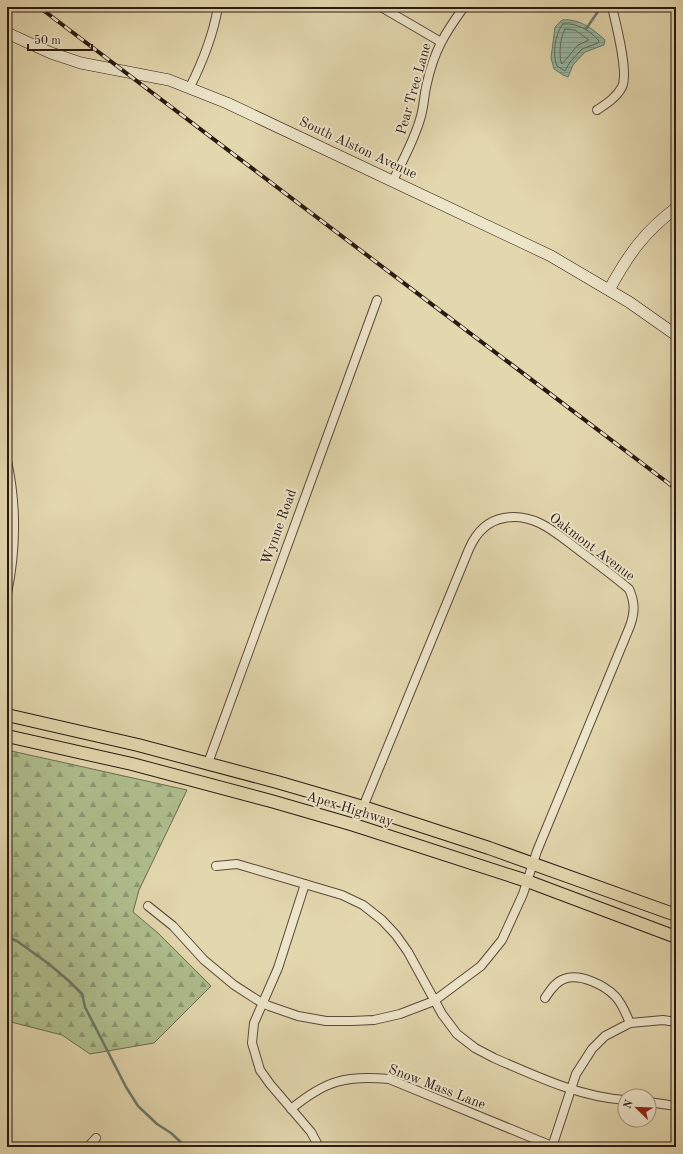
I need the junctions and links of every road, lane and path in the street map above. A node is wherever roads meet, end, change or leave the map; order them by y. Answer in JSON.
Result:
{"nodes":[{"id":1,"x":218,"y":7,"type":"edge"},
{"id":2,"x":381,"y":7,"type":"edge"},
{"id":3,"x":464,"y":7,"type":"edge"},
{"id":4,"x":612,"y":7,"type":"edge"},
{"id":5,"x":7,"y":33,"type":"edge"},
{"id":6,"x":441,"y":42,"type":"junction"},
{"id":7,"x":190,"y":87,"type":"junction"},
{"id":8,"x":597,"y":110,"type":"dead end"},
{"id":9,"x":393,"y":181,"type":"junction"},
{"id":10,"x":676,"y":208,"type":"edge"},
{"id":11,"x":609,"y":290,"type":"junction"},
{"id":12,"x":377,"y":300,"type":"dead end"},
{"id":13,"x":676,"y":335,"type":"edge"},
{"id":14,"x":7,"y":461,"type":"edge"},
{"id":15,"x":7,"y":594,"type":"edge"},
{"id":16,"x":7,"y":716,"type":"edge"},
{"id":17,"x":7,"y":736,"type":"edge"},
{"id":18,"x":208,"y":763,"type":"junction"},
{"id":19,"x":363,"y":807,"type":"junction"},
{"id":20,"x":533,"y":864,"type":"junction"},
{"id":21,"x":216,"y":866,"type":"dead end"},
{"id":22,"x":527,"y":881,"type":"junction"},
{"id":23,"x":305,"y":884,"type":"junction"},
{"id":24,"x":148,"y":906,"type":"dead end"},
{"id":25,"x":676,"y":915,"type":"edge"},
{"id":26,"x":676,"y":936,"type":"edge"},
{"id":27,"x":545,"y":998,"type":"dead end"},
{"id":28,"x":434,"y":1001,"type":"junction"},
{"id":29,"x":262,"y":1003,"type":"junction"},
{"id":30,"x":676,"y":1022,"type":"edge"},
{"id":31,"x":630,"y":1023,"type":"junction"},
{"id":32,"x":571,"y":1089,"type":"junction"},
{"id":33,"x":617,"y":1099,"type":"edge"},
{"id":34,"x":657,"y":1103,"type":"edge"},
{"id":35,"x":676,"y":1106,"type":"edge"},
{"id":36,"x":291,"y":1109,"type":"junction"},
{"id":37,"x":96,"y":1138,"type":"dead end"},
{"id":38,"x":88,"y":1147,"type":"edge"},
{"id":39,"x":319,"y":1147,"type":"edge"},
{"id":40,"x":552,"y":1147,"type":"edge"}],
"edges":[{"from":1,"to":7,"type":"street"},
{"from":2,"to":6,"type":"street"},
{"from":3,"to":6,"type":"street","name":"Pear Tree Lane"},
{"from":4,"to":8,"type":"street"},
{"from":5,"to":7,"type":"street","name":"South Alston Avenue"},
{"from":6,"to":9,"type":"street","name":"Pear Tree Lane"},
{"from":7,"to":9,"type":"street","name":"South Alston Avenue"},
{"from":9,"to":11,"type":"street","name":"South Alston Avenue"},
{"from":10,"to":11,"type":"street"},
{"from":11,"to":13,"type":"street","name":"South Alston Avenue"},
{"from":12,"to":18,"type":"street","name":"Wynne Road"},
{"from":14,"to":15,"type":"street"},
{"from":16,"to":18,"type":"main road","name":"Apex Highway"},
{"from":17,"to":22,"type":"main road","name":"Apex Highway"},
{"from":18,"to":19,"type":"main road","name":"Apex Highway"},
{"from":19,"to":20,"type":"main road","name":"Apex Highway"},
{"from":19,"to":20,"type":"street","name":"Oakmont Avenue"},
{"from":20,"to":22,"type":"street","name":"Oakmont Avenue"},
{"from":20,"to":25,"type":"main road","name":"Apex Highway"},
{"from":21,"to":23,"type":"street"},
{"from":22,"to":26,"type":"main road","name":"Apex Highway"},
{"from":22,"to":28,"type":"street","name":"Oakmont Avenue"},
{"from":23,"to":28,"type":"street"},
{"from":23,"to":29,"type":"street"},
{"from":24,"to":29,"type":"street","name":"Oakmont Avenue"},
{"from":27,"to":31,"type":"street"},
{"from":28,"to":29,"type":"street","name":"Oakmont Avenue"},
{"from":28,"to":32,"type":"street"},
{"from":29,"to":36,"type":"street"},
{"from":30,"to":31,"type":"street"},
{"from":31,"to":32,"type":"street"},
{"from":32,"to":33,"type":"street"},
{"from":32,"to":40,"type":"street"},
{"from":34,"to":35,"type":"street"},
{"from":36,"to":39,"type":"street"},
{"from":36,"to":40,"type":"street","name":"Snow Mass Lane"},
{"from":37,"to":38,"type":"street"}]}
